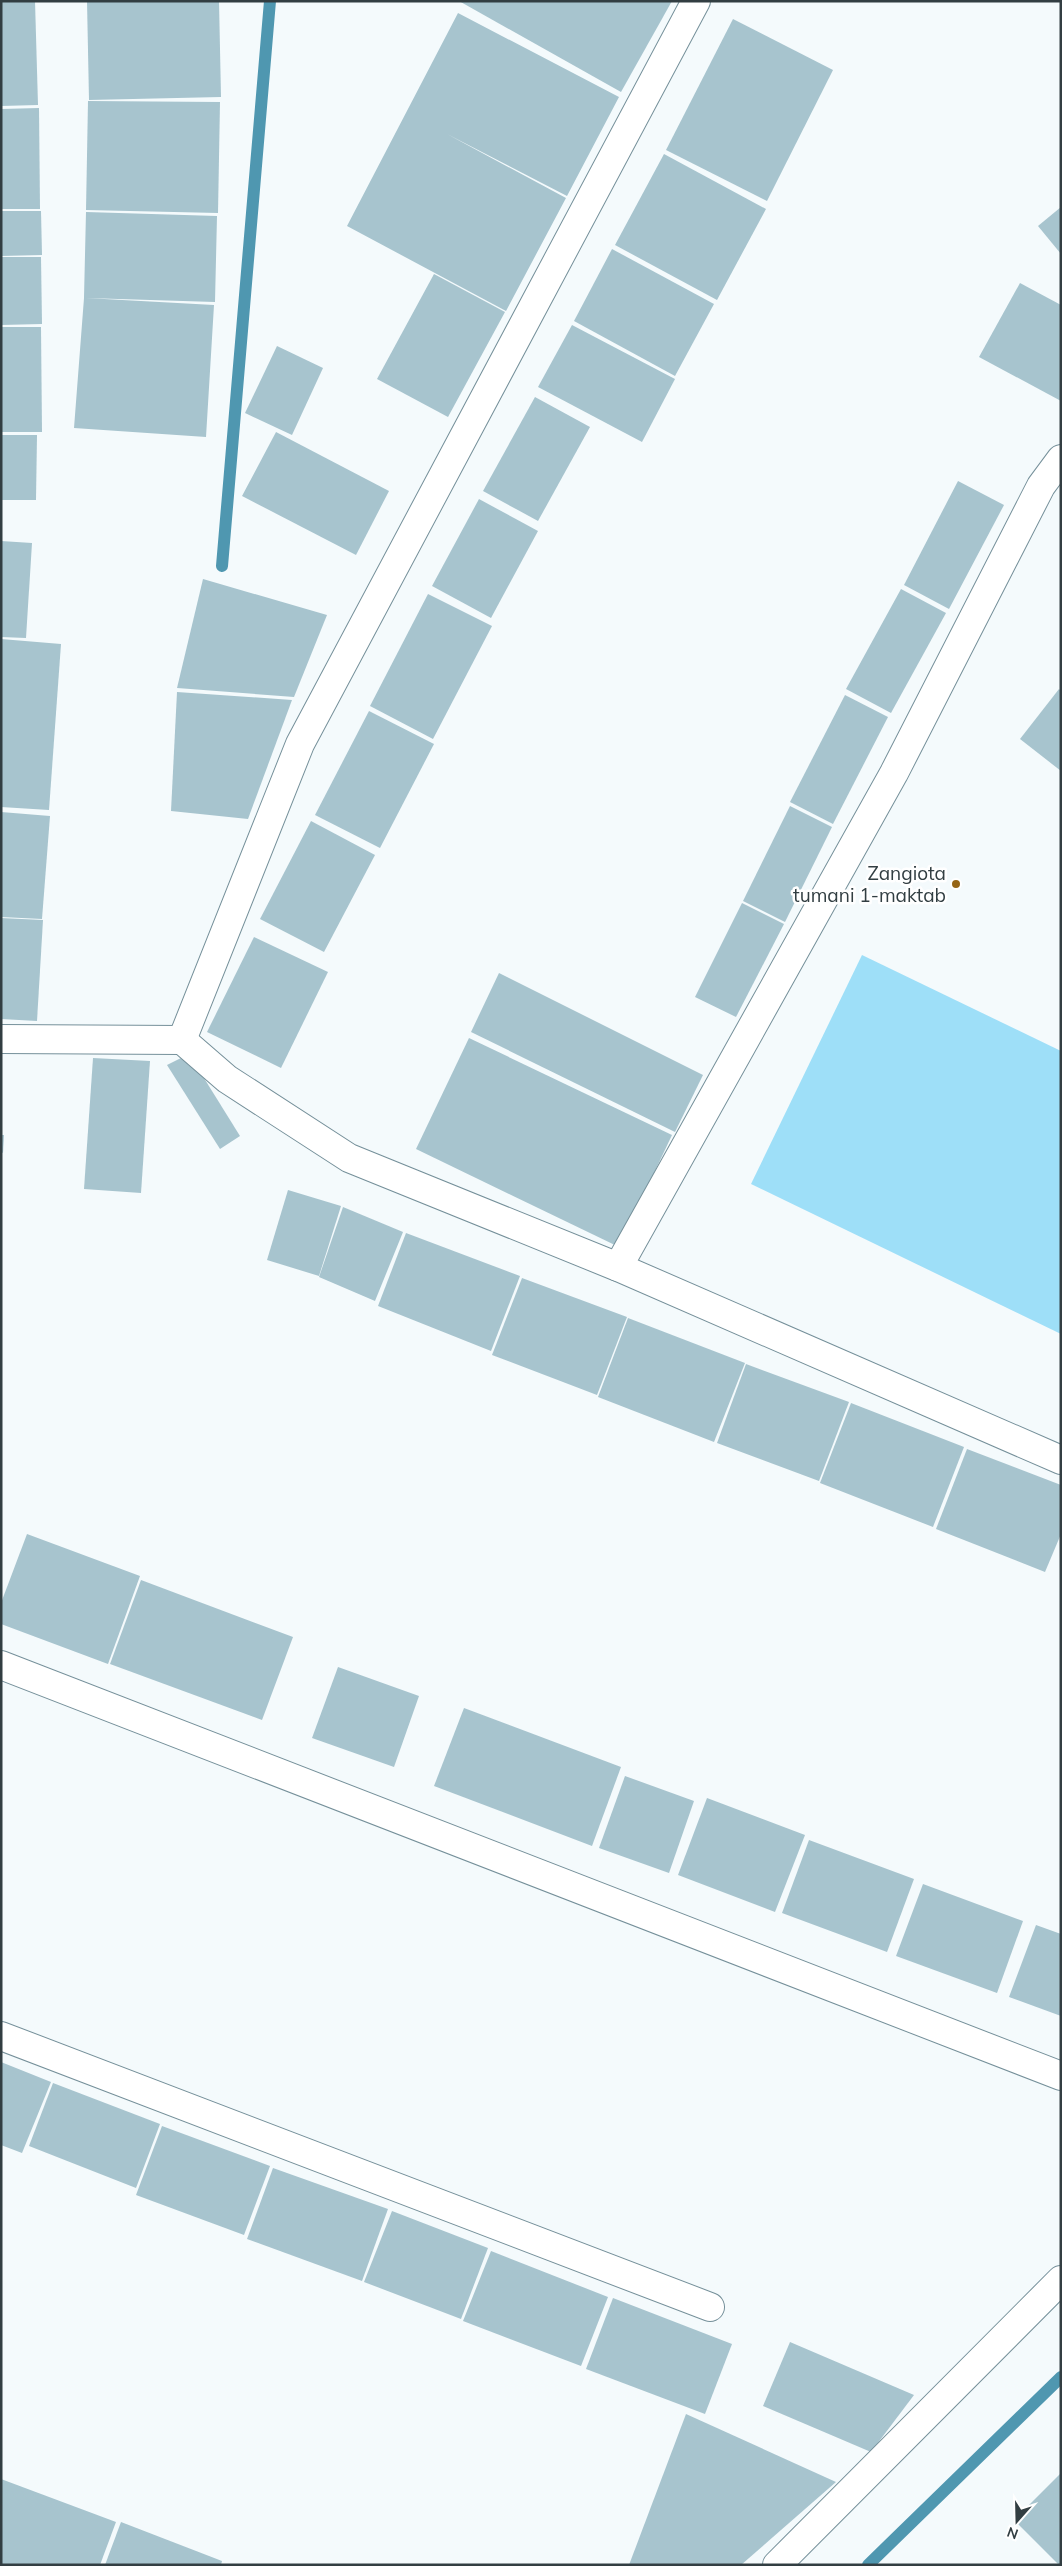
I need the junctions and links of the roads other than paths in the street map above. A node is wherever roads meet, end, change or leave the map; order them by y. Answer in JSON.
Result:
{"nodes":[{"id":1,"x":696,"y":1,"type":"edge"},
{"id":2,"x":1061,"y":459,"type":"edge"},
{"id":3,"x":1,"y":1039,"type":"edge"},
{"id":4,"x":182,"y":1040,"type":"junction"},
{"id":5,"x":618,"y":1267,"type":"junction"},
{"id":6,"x":1061,"y":1460,"type":"edge"},
{"id":7,"x":1,"y":1665,"type":"edge"},
{"id":8,"x":1,"y":2036,"type":"edge"},
{"id":9,"x":1061,"y":2076,"type":"edge"},
{"id":10,"x":1061,"y":2280,"type":"edge"},
{"id":11,"x":710,"y":2307,"type":"dead end"},
{"id":12,"x":777,"y":2565,"type":"edge"}],
"edges":[{"from":1,"to":4,"type":"street"},
{"from":2,"to":5,"type":"street"},
{"from":3,"to":4,"type":"street"},
{"from":4,"to":5,"type":"street"},
{"from":5,"to":6,"type":"street"},
{"from":7,"to":9,"type":"street"},
{"from":8,"to":11,"type":"street"},
{"from":10,"to":12,"type":"street"}]}
